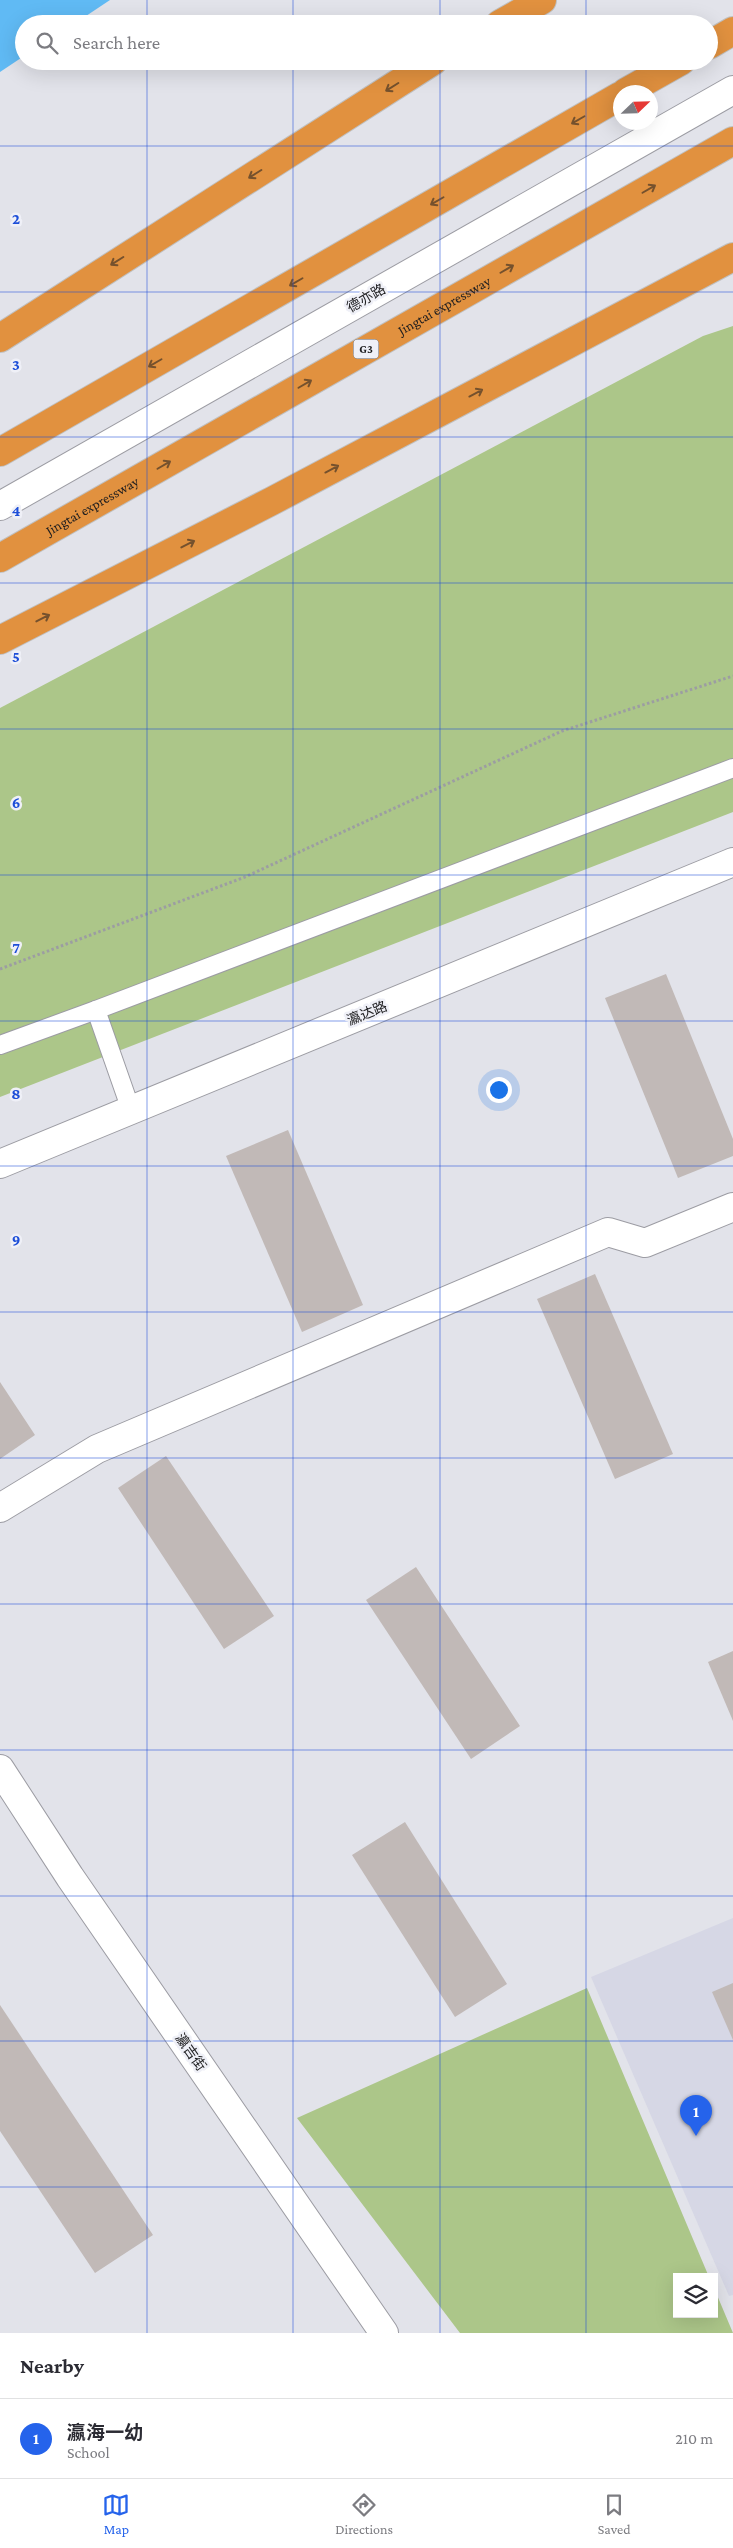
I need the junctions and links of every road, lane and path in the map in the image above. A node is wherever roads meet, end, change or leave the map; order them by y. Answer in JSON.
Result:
{"nodes":[{"id":1,"x":542,"y":0,"type":"edge"},
{"id":2,"x":516,"y":15,"type":"edge"},
{"id":3,"x":733,"y":31,"type":"edge"},
{"id":4,"x":718,"y":40,"type":"edge"},
{"id":5,"x":419,"y":70,"type":"edge"},
{"id":6,"x":665,"y":70,"type":"edge"},
{"id":7,"x":638,"y":85,"type":"edge"},
{"id":8,"x":733,"y":90,"type":"edge"},
{"id":9,"x":613,"y":100,"type":"edge"},
{"id":10,"x":733,"y":141,"type":"edge"},
{"id":11,"x":733,"y":257,"type":"edge"},
{"id":12,"x":0,"y":338,"type":"edge"},
{"id":13,"x":0,"y":452,"type":"edge"},
{"id":14,"x":0,"y":506,"type":"edge"},
{"id":15,"x":0,"y":558,"type":"edge"},
{"id":16,"x":0,"y":640,"type":"edge"},
{"id":17,"x":733,"y":676,"type":"edge"},
{"id":18,"x":733,"y":768,"type":"edge"},
{"id":19,"x":733,"y":862,"type":"edge"},
{"id":20,"x":0,"y":969,"type":"edge"},
{"id":21,"x":96,"y":1010,"type":"junction"},
{"id":22,"x":0,"y":1045,"type":"edge"},
{"id":23,"x":131,"y":1110,"type":"junction"},
{"id":24,"x":0,"y":1164,"type":"edge"},
{"id":25,"x":733,"y":1207,"type":"edge"},
{"id":26,"x":0,"y":1508,"type":"edge"},
{"id":27,"x":0,"y":1769,"type":"edge"},
{"id":28,"x":384,"y":2333,"type":"edge"}],
"edges":[{"from":1,"to":2,"type":"highway"},
{"from":3,"to":4,"type":"highway"},
{"from":5,"to":12,"type":"highway","one_way":true},
{"from":6,"to":7,"type":"highway"},
{"from":8,"to":14,"type":"street","name":"德亦路"},
{"from":9,"to":13,"type":"highway","one_way":true},
{"from":15,"to":10,"type":"highway","name":"Jingtai expressway","number":"G3","one_way":true},
{"from":16,"to":11,"type":"highway","one_way":true},
{"from":17,"to":20,"type":"path"},
{"from":18,"to":21,"type":"lane"},
{"from":19,"to":23,"type":"street","name":"瀛达路"},
{"from":21,"to":22,"type":"lane"},
{"from":21,"to":23,"type":"lane"},
{"from":23,"to":24,"type":"street","name":"瀛达路"},
{"from":25,"to":26,"type":"street"},
{"from":27,"to":28,"type":"street","name":"瀛吉街"}]}
